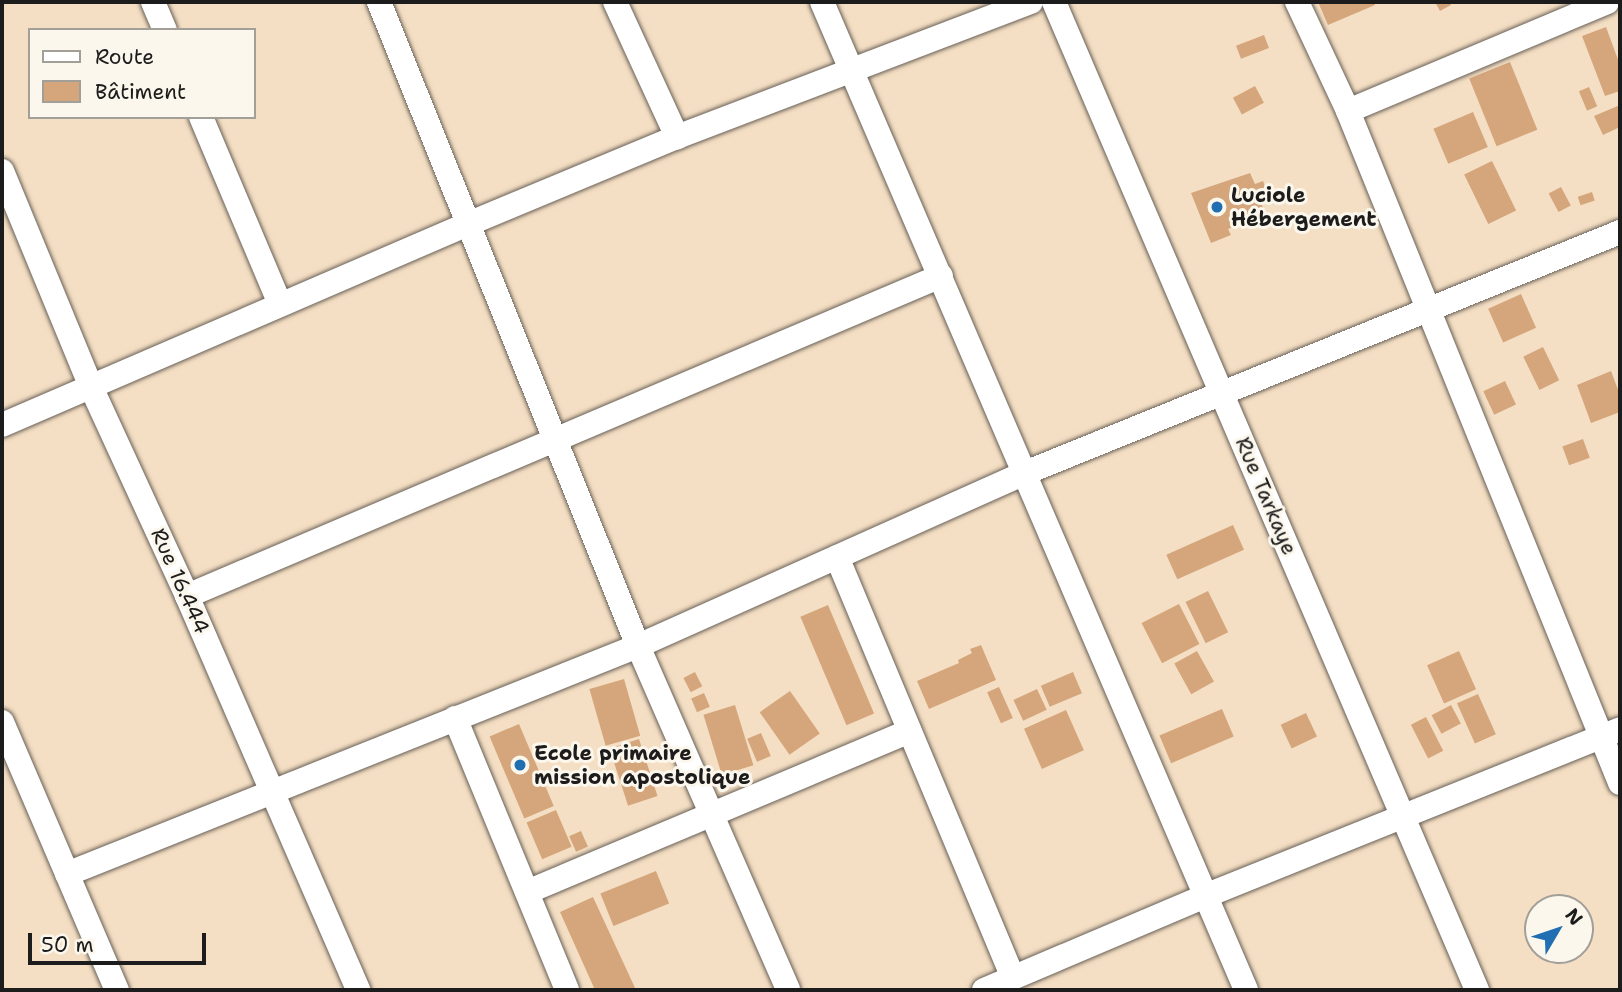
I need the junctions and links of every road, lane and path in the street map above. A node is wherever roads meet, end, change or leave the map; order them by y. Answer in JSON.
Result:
{"nodes":[{"id":1,"x":153,"y":2,"type":"edge"},
{"id":2,"x":379,"y":2,"type":"edge"},
{"id":3,"x":615,"y":2,"type":"edge"},
{"id":4,"x":822,"y":2,"type":"edge"},
{"id":5,"x":1031,"y":2,"type":"edge"},
{"id":6,"x":1054,"y":2,"type":"edge"},
{"id":7,"x":1297,"y":2,"type":"edge"},
{"id":8,"x":1607,"y":2,"type":"edge"},
{"id":9,"x":164,"y":28,"type":"edge"},
{"id":10,"x":852,"y":71,"type":"junction"},
{"id":11,"x":1348,"y":111,"type":"junction"},
{"id":12,"x":202,"y":119,"type":"edge"},
{"id":13,"x":677,"y":137,"type":"junction"},
{"id":14,"x":2,"y":170,"type":"edge"},
{"id":15,"x":468,"y":223,"type":"junction"},
{"id":16,"x":1620,"y":232,"type":"edge"},
{"id":17,"x":941,"y":276,"type":"junction"},
{"id":18,"x":280,"y":304,"type":"junction"},
{"id":19,"x":1426,"y":310,"type":"junction"},
{"id":20,"x":91,"y":387,"type":"junction"},
{"id":21,"x":1223,"y":394,"type":"junction"},
{"id":22,"x":2,"y":425,"type":"edge"},
{"id":23,"x":555,"y":438,"type":"junction"},
{"id":24,"x":1025,"y":474,"type":"junction"},
{"id":25,"x":837,"y":557,"type":"junction"},
{"id":26,"x":187,"y":596,"type":"junction"},
{"id":27,"x":638,"y":646,"type":"junction"},
{"id":28,"x":455,"y":718,"type":"junction"},
{"id":29,"x":2,"y":722,"type":"edge"},
{"id":30,"x":910,"y":731,"type":"junction"},
{"id":31,"x":1610,"y":733,"type":"edge"},
{"id":32,"x":1620,"y":782,"type":"edge"},
{"id":33,"x":273,"y":790,"type":"junction"},
{"id":34,"x":711,"y":814,"type":"junction"},
{"id":35,"x":1403,"y":818,"type":"junction"},
{"id":36,"x":67,"y":874,"type":"junction"},
{"id":37,"x":527,"y":892,"type":"junction"},
{"id":38,"x":1205,"y":896,"type":"junction"},
{"id":39,"x":1013,"y":977,"type":"junction"},
{"id":40,"x":117,"y":990,"type":"edge"},
{"id":41,"x":358,"y":990,"type":"edge"},
{"id":42,"x":567,"y":990,"type":"edge"},
{"id":43,"x":788,"y":990,"type":"edge"},
{"id":44,"x":984,"y":990,"type":"edge"},
{"id":45,"x":1246,"y":990,"type":"edge"},
{"id":46,"x":1477,"y":990,"type":"edge"}],
"edges":[{"from":1,"to":9,"type":"street"},
{"from":2,"to":15,"type":"street"},
{"from":3,"to":13,"type":"street"},
{"from":4,"to":10,"type":"street"},
{"from":5,"to":10,"type":"street"},
{"from":6,"to":21,"type":"street","name":"Rue Tarkaye"},
{"from":7,"to":11,"type":"street"},
{"from":8,"to":11,"type":"street"},
{"from":10,"to":13,"type":"street"},
{"from":10,"to":17,"type":"street"},
{"from":11,"to":19,"type":"street"},
{"from":12,"to":18,"type":"street"},
{"from":13,"to":15,"type":"street"},
{"from":14,"to":20,"type":"street","name":"Rue 16.444"},
{"from":15,"to":18,"type":"street"},
{"from":15,"to":23,"type":"street"},
{"from":16,"to":19,"type":"street"},
{"from":17,"to":23,"type":"street"},
{"from":17,"to":24,"type":"street"},
{"from":18,"to":20,"type":"street"},
{"from":19,"to":21,"type":"street"},
{"from":19,"to":31,"type":"street"},
{"from":20,"to":22,"type":"street"},
{"from":20,"to":26,"type":"street","name":"Rue 16.444"},
{"from":21,"to":24,"type":"street"},
{"from":21,"to":35,"type":"street","name":"Rue Tarkaye"},
{"from":23,"to":26,"type":"street"},
{"from":23,"to":27,"type":"street"},
{"from":24,"to":25,"type":"street"},
{"from":24,"to":38,"type":"street"},
{"from":25,"to":27,"type":"street"},
{"from":25,"to":30,"type":"street"},
{"from":26,"to":33,"type":"street","name":"Rue 16.444"},
{"from":27,"to":28,"type":"street"},
{"from":27,"to":34,"type":"street"},
{"from":28,"to":33,"type":"street"},
{"from":28,"to":37,"type":"street"},
{"from":29,"to":36,"type":"street"},
{"from":30,"to":34,"type":"street"},
{"from":30,"to":39,"type":"street"},
{"from":31,"to":32,"type":"street"},
{"from":31,"to":35,"type":"street"},
{"from":33,"to":36,"type":"street"},
{"from":33,"to":41,"type":"street","name":"Rue 16.444"},
{"from":34,"to":37,"type":"street"},
{"from":34,"to":43,"type":"street"},
{"from":35,"to":38,"type":"street"},
{"from":35,"to":46,"type":"street","name":"Rue Tarkaye"},
{"from":36,"to":40,"type":"street"},
{"from":37,"to":42,"type":"street"},
{"from":38,"to":39,"type":"street"},
{"from":38,"to":45,"type":"street"},
{"from":39,"to":44,"type":"street"}]}
